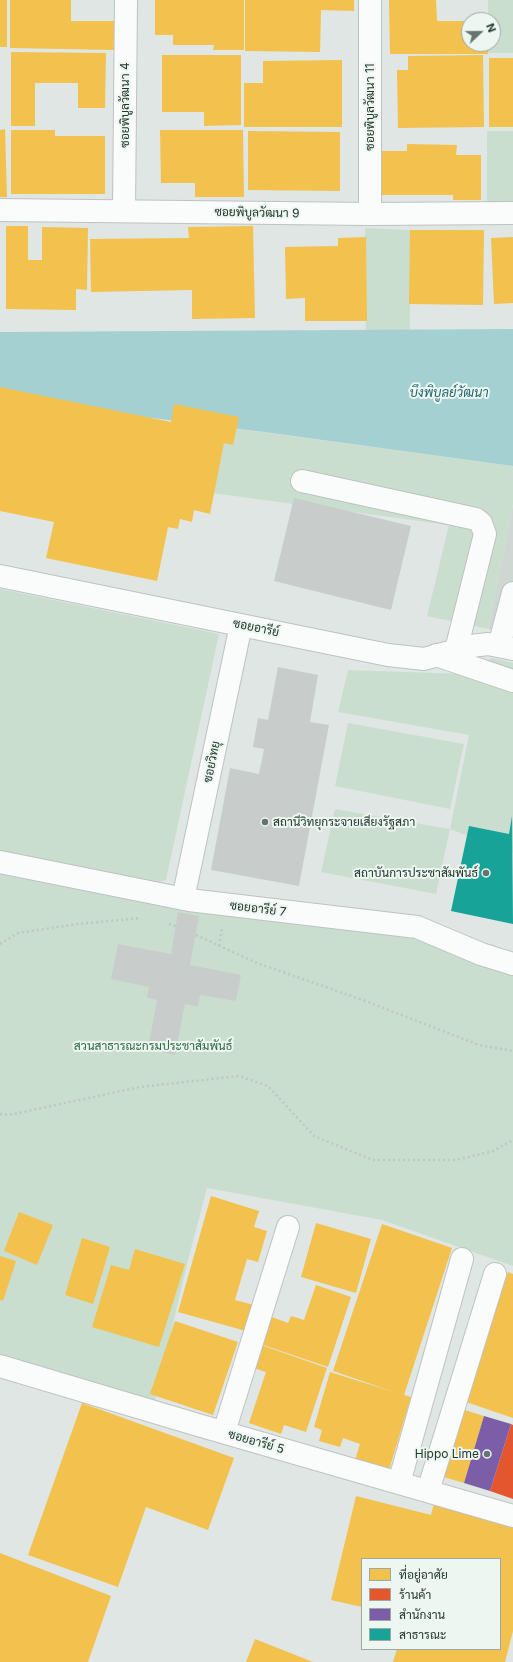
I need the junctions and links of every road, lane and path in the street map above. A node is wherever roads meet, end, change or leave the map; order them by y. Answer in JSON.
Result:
{"nodes":[{"id":1,"x":126,"y":0,"type":"edge"},
{"id":2,"x":370,"y":0,"type":"edge"},
{"id":3,"x":0,"y":210,"type":"edge"},
{"id":4,"x":124,"y":211,"type":"junction"},
{"id":5,"x":513,"y":213,"type":"edge"},
{"id":6,"x":370,"y":214,"type":"junction"},
{"id":7,"x":302,"y":481,"type":"dead end"},
{"id":8,"x":0,"y":576,"type":"edge"},
{"id":9,"x":512,"y":604,"type":"edge"},
{"id":10,"x":241,"y":625,"type":"junction"},
{"id":11,"x":506,"y":648,"type":"edge"},
{"id":12,"x":446,"y":652,"type":"junction"},
{"id":13,"x":513,"y":681,"type":"edge"},
{"id":14,"x":0,"y":862,"type":"edge"},
{"id":15,"x":183,"y":899,"type":"junction"},
{"id":16,"x":143,"y":918,"type":"dead end"},
{"id":17,"x":163,"y":921,"type":"dead end"},
{"id":18,"x":176,"y":926,"type":"dead end"},
{"id":19,"x":196,"y":935,"type":"dead end"},
{"id":20,"x":0,"y":944,"type":"edge"},
{"id":21,"x":513,"y":964,"type":"edge"},
{"id":22,"x":513,"y":1051,"type":"edge"},
{"id":23,"x":0,"y":1114,"type":"edge"},
{"id":24,"x":513,"y":1140,"type":"edge"},
{"id":25,"x":288,"y":1227,"type":"dead end"},
{"id":26,"x":462,"y":1259,"type":"dead end"},
{"id":27,"x":495,"y":1274,"type":"dead end"},
{"id":28,"x":0,"y":1366,"type":"edge"},
{"id":29,"x":224,"y":1432,"type":"junction"},
{"id":30,"x":399,"y":1483,"type":"junction"},
{"id":31,"x":428,"y":1491,"type":"junction"},
{"id":32,"x":513,"y":1516,"type":"edge"}],
"edges":[{"from":1,"to":4,"type":"street","name":"ซอยพิบูลวัฒนา 4"},
{"from":2,"to":6,"type":"street","name":"ซอยพิบูลวัฒนา 11"},
{"from":3,"to":4,"type":"street","name":"ซอยพิบูลวัฒนา 9"},
{"from":4,"to":6,"type":"street","name":"ซอยพิบูลวัฒนา 9"},
{"from":5,"to":6,"type":"street","name":"ซอยพิบูลวัฒนา 9"},
{"from":7,"to":12,"type":"street"},
{"from":8,"to":10,"type":"street","name":"ซอยอารีย์"},
{"from":9,"to":11,"type":"street"},
{"from":10,"to":12,"type":"street","name":"ซอยอารีย์"},
{"from":10,"to":15,"type":"street","name":"ซอยวิทยุ"},
{"from":11,"to":12,"type":"street","name":"ซอยอารีย์"},
{"from":12,"to":13,"type":"street"},
{"from":14,"to":15,"type":"street","name":"ซอยอารีย์ 7"},
{"from":15,"to":21,"type":"street","name":"ซอยอารีย์ 7"},
{"from":16,"to":20,"type":"path"},
{"from":17,"to":18,"type":"path"},
{"from":19,"to":22,"type":"path"},
{"from":23,"to":24,"type":"path"},
{"from":25,"to":29,"type":"street"},
{"from":26,"to":30,"type":"street"},
{"from":27,"to":31,"type":"street"},
{"from":28,"to":29,"type":"street","name":"ซอยอารีย์ 5"},
{"from":29,"to":30,"type":"street","name":"ซอยอารีย์ 5"},
{"from":30,"to":31,"type":"street","name":"ซอยอารีย์ 5"},
{"from":31,"to":32,"type":"street","name":"ซอยอารีย์ 5"}]}
